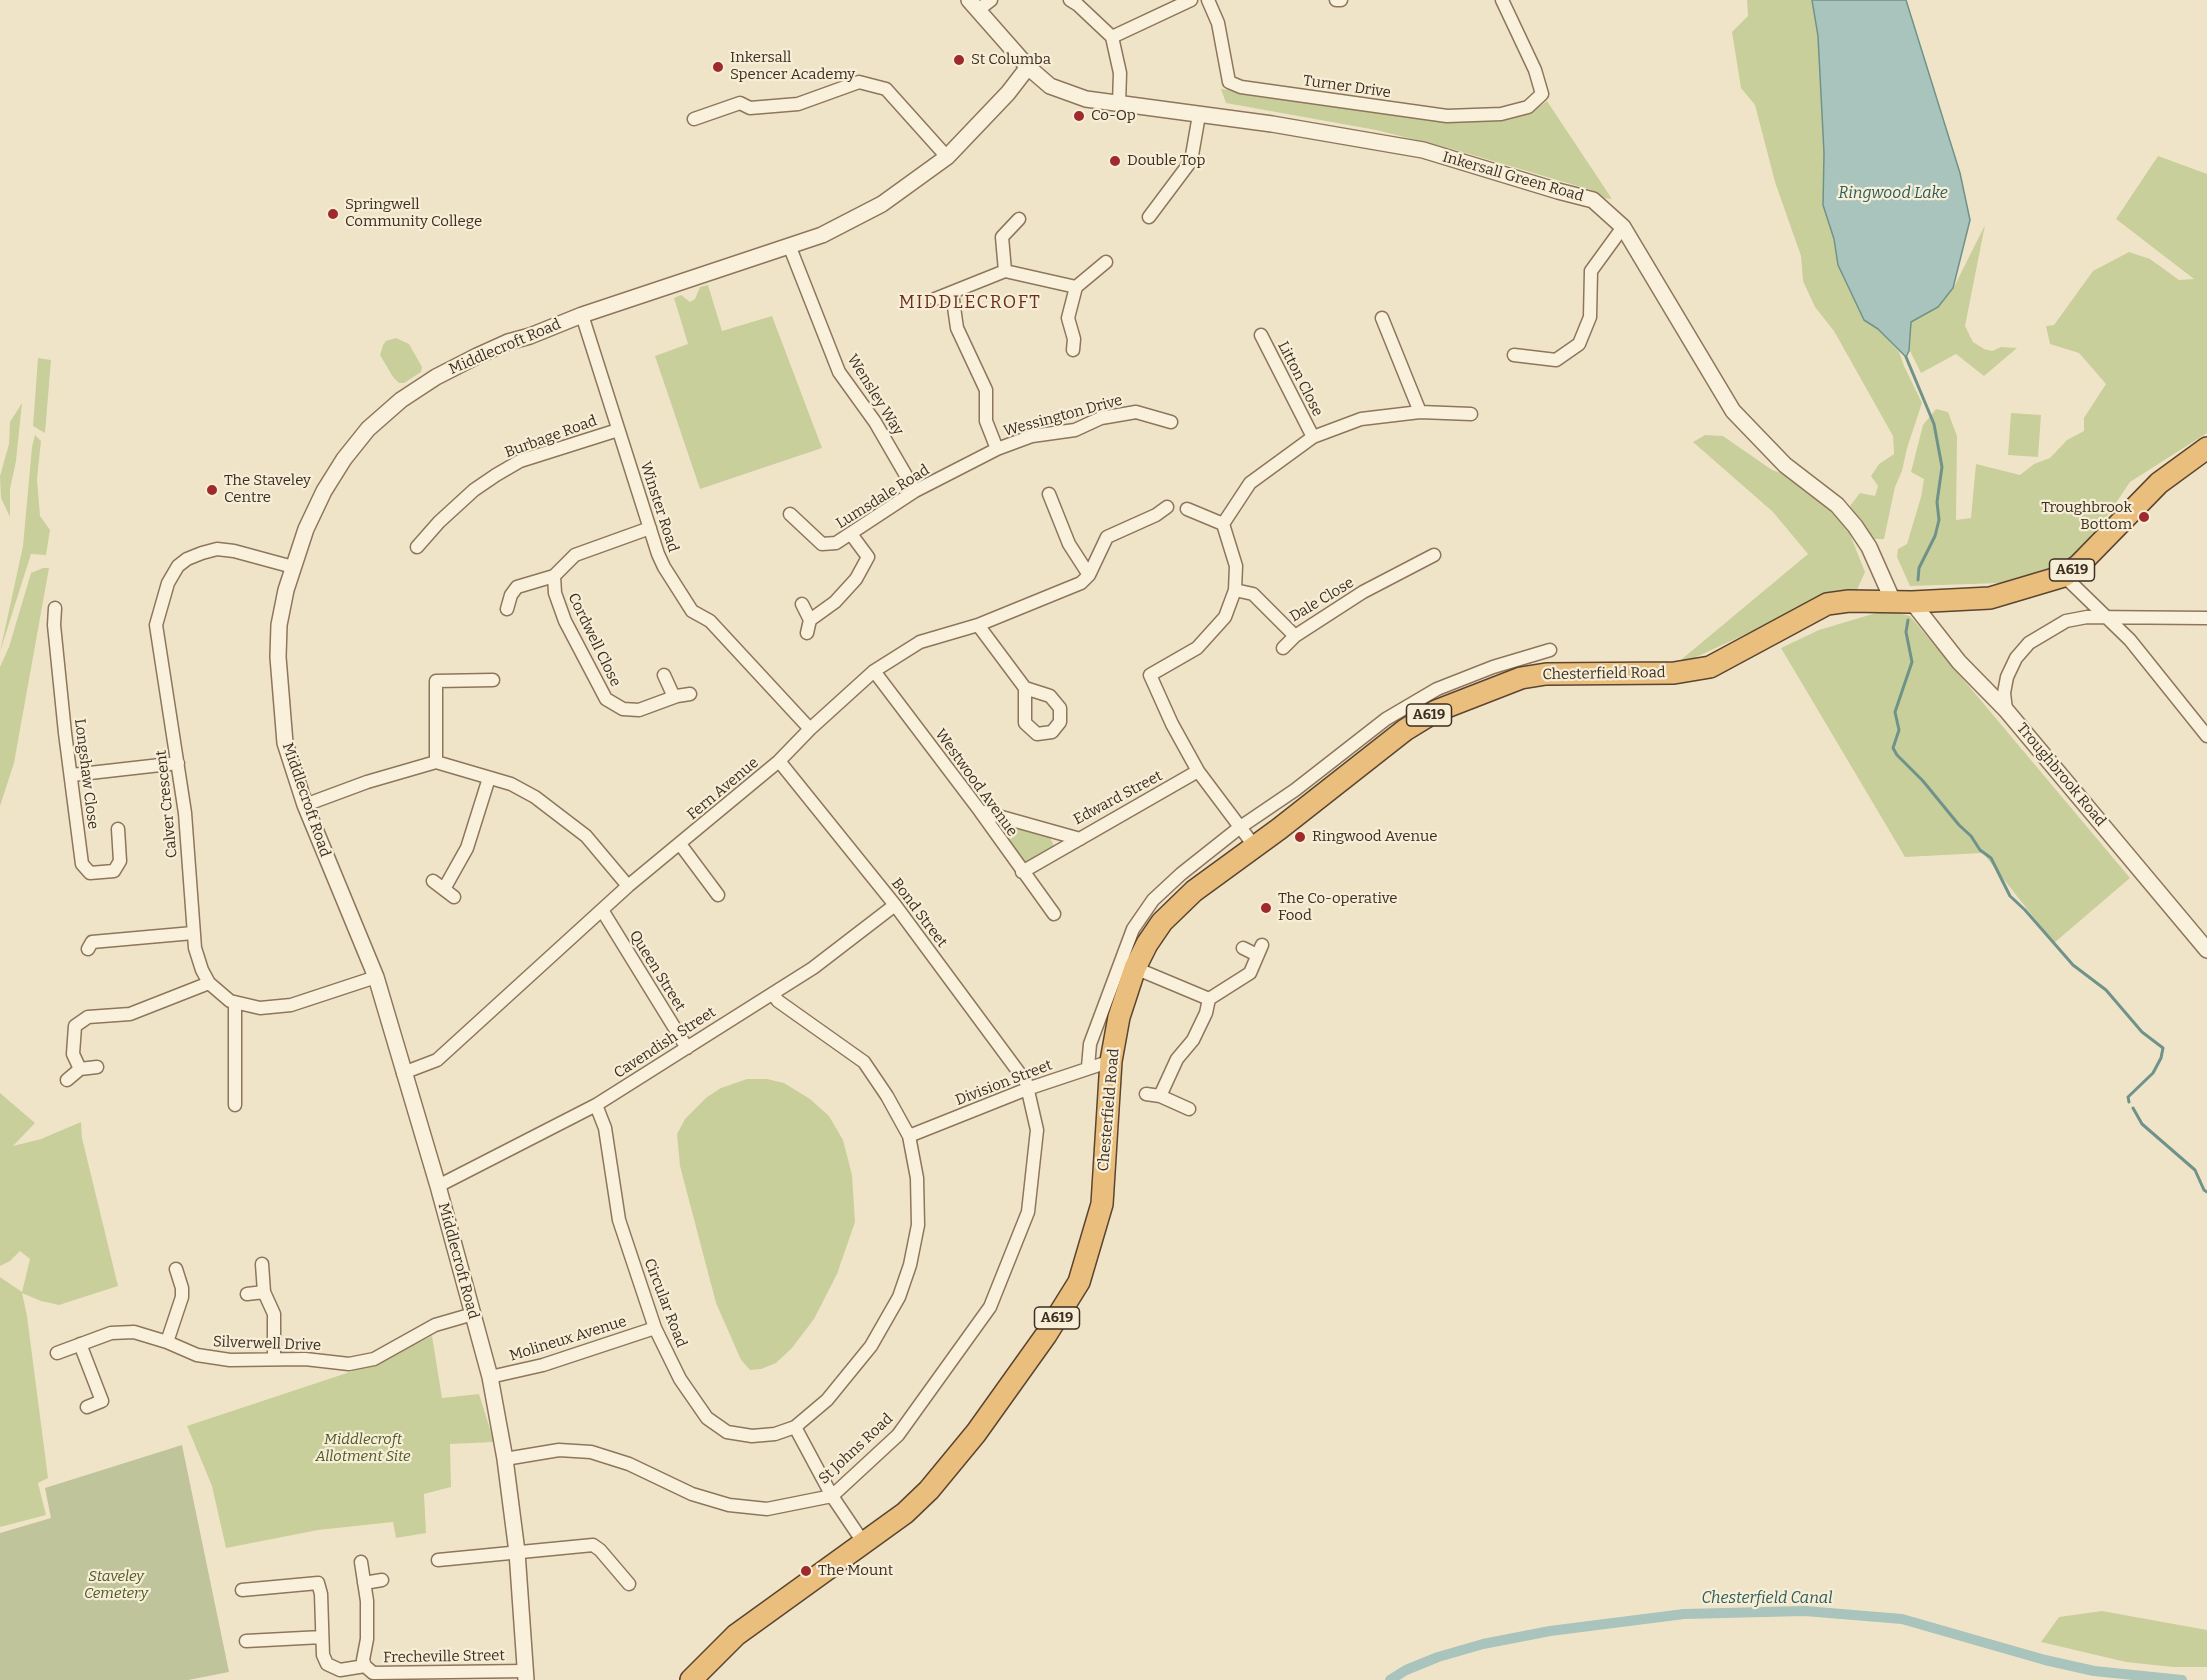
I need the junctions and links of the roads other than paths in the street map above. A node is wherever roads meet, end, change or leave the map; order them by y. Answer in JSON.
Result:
{"nodes":[{"id":1,"x":991,"y":0,"type":"edge"},
{"id":2,"x":1070,"y":0,"type":"edge"},
{"id":3,"x":1191,"y":0,"type":"edge"},
{"id":4,"x":1208,"y":0,"type":"edge"},
{"id":5,"x":1336,"y":0,"type":"edge"},
{"id":6,"x":1341,"y":0,"type":"edge"},
{"id":7,"x":1502,"y":0,"type":"edge"},
{"id":8,"x":973,"y":5,"type":"edge"},
{"id":9,"x":1112,"y":37,"type":"junction"},
{"id":10,"x":1028,"y":67,"type":"junction"},
{"id":11,"x":1119,"y":104,"type":"junction"},
{"id":12,"x":1199,"y":114,"type":"junction"},
{"id":13,"x":694,"y":119,"type":"dead end"},
{"id":14,"x":947,"y":157,"type":"junction"},
{"id":15,"x":1149,"y":217,"type":"dead end"},
{"id":16,"x":1019,"y":219,"type":"dead end"},
{"id":17,"x":1623,"y":226,"type":"junction"},
{"id":18,"x":789,"y":245,"type":"junction"},
{"id":19,"x":1106,"y":262,"type":"dead end"},
{"id":20,"x":1005,"y":271,"type":"junction"},
{"id":21,"x":1076,"y":287,"type":"junction"},
{"id":22,"x":952,"y":293,"type":"junction"},
{"id":23,"x":935,"y":299,"type":"dead end"},
{"id":24,"x":582,"y":315,"type":"junction"},
{"id":25,"x":1382,"y":318,"type":"dead end"},
{"id":26,"x":1261,"y":335,"type":"dead end"},
{"id":27,"x":1073,"y":350,"type":"dead end"},
{"id":28,"x":1514,"y":355,"type":"dead end"},
{"id":29,"x":1420,"y":412,"type":"junction"},
{"id":30,"x":1471,"y":414,"type":"dead end"},
{"id":31,"x":1171,"y":422,"type":"dead end"},
{"id":32,"x":618,"y":430,"type":"junction"},
{"id":33,"x":1313,"y":437,"type":"junction"},
{"id":34,"x":2207,"y":448,"type":"edge"},
{"id":35,"x":997,"y":449,"type":"junction"},
{"id":36,"x":915,"y":491,"type":"junction"},
{"id":37,"x":1049,"y":494,"type":"dead end"},
{"id":38,"x":1167,"y":507,"type":"dead end"},
{"id":39,"x":1187,"y":509,"type":"dead end"},
{"id":40,"x":790,"y":514,"type":"dead end"},
{"id":41,"x":1223,"y":524,"type":"junction"},
{"id":42,"x":650,"y":528,"type":"junction"},
{"id":43,"x":851,"y":534,"type":"junction"},
{"id":44,"x":417,"y":547,"type":"dead end"},
{"id":45,"x":1434,"y":555,"type":"dead end"},
{"id":46,"x":293,"y":567,"type":"junction"},
{"id":47,"x":1089,"y":574,"type":"junction"},
{"id":48,"x":554,"y":576,"type":"junction"},
{"id":49,"x":2064,"y":576,"type":"junction"},
{"id":50,"x":1235,"y":590,"type":"junction"},
{"id":51,"x":1903,"y":602,"type":"junction"},
{"id":52,"x":802,"y":604,"type":"dead end"},
{"id":53,"x":55,"y":608,"type":"dead end"},
{"id":54,"x":507,"y":609,"type":"dead end"},
{"id":55,"x":2109,"y":618,"type":"junction"},
{"id":56,"x":2207,"y":618,"type":"edge"},
{"id":57,"x":810,"y":620,"type":"junction"},
{"id":58,"x":978,"y":625,"type":"junction"},
{"id":59,"x":807,"y":633,"type":"dead end"},
{"id":60,"x":1295,"y":636,"type":"junction"},
{"id":61,"x":1283,"y":648,"type":"dead end"},
{"id":62,"x":1550,"y":650,"type":"dead end"},
{"id":63,"x":874,"y":670,"type":"junction"},
{"id":64,"x":664,"y":675,"type":"dead end"},
{"id":65,"x":493,"y":680,"type":"dead end"},
{"id":66,"x":1024,"y":688,"type":"dead end"},
{"id":67,"x":690,"y":694,"type":"dead end"},
{"id":68,"x":674,"y":697,"type":"junction"},
{"id":69,"x":2006,"y":710,"type":"junction"},
{"id":70,"x":810,"y":729,"type":"junction"},
{"id":71,"x":2207,"y":736,"type":"edge"},
{"id":72,"x":779,"y":761,"type":"junction"},
{"id":73,"x":436,"y":762,"type":"junction"},
{"id":74,"x":178,"y":763,"type":"junction"},
{"id":75,"x":1198,"y":771,"type":"junction"},
{"id":76,"x":72,"y":775,"type":"junction"},
{"id":77,"x":489,"y":778,"type":"junction"},
{"id":78,"x":305,"y":805,"type":"junction"},
{"id":79,"x":980,"y":811,"type":"junction"},
{"id":80,"x":1239,"y":828,"type":"junction"},
{"id":81,"x":118,"y":829,"type":"dead end"},
{"id":82,"x":1080,"y":839,"type":"junction"},
{"id":83,"x":680,"y":844,"type":"junction"},
{"id":84,"x":1255,"y":847,"type":"junction"},
{"id":85,"x":1022,"y":872,"type":"junction"},
{"id":86,"x":433,"y":880,"type":"dead end"},
{"id":87,"x":628,"y":886,"type":"junction"},
{"id":88,"x":718,"y":895,"type":"dead end"},
{"id":89,"x":895,"y":905,"type":"junction"},
{"id":90,"x":602,"y":910,"type":"junction"},
{"id":91,"x":1054,"y":914,"type":"dead end"},
{"id":92,"x":193,"y":933,"type":"junction"},
{"id":93,"x":1243,"y":948,"type":"dead end"},
{"id":94,"x":88,"y":949,"type":"dead end"},
{"id":95,"x":2207,"y":950,"type":"edge"},
{"id":96,"x":1135,"y":968,"type":"junction"},
{"id":97,"x":376,"y":977,"type":"junction"},
{"id":98,"x":209,"y":983,"type":"junction"},
{"id":99,"x":773,"y":994,"type":"junction"},
{"id":100,"x":1209,"y":999,"type":"junction"},
{"id":101,"x":235,"y":1003,"type":"junction"},
{"id":102,"x":687,"y":1048,"type":"junction"},
{"id":103,"x":1111,"y":1061,"type":"junction"},
{"id":104,"x":97,"y":1067,"type":"dead end"},
{"id":105,"x":1088,"y":1067,"type":"junction"},
{"id":106,"x":80,"y":1069,"type":"junction"},
{"id":107,"x":403,"y":1073,"type":"junction"},
{"id":108,"x":67,"y":1080,"type":"dead end"},
{"id":109,"x":1027,"y":1089,"type":"junction"},
{"id":110,"x":1146,"y":1095,"type":"dead end"},
{"id":111,"x":1160,"y":1096,"type":"junction"},
{"id":112,"x":235,"y":1105,"type":"dead end"},
{"id":113,"x":597,"y":1105,"type":"junction"},
{"id":114,"x":1189,"y":1109,"type":"dead end"},
{"id":115,"x":909,"y":1136,"type":"junction"},
{"id":116,"x":438,"y":1186,"type":"junction"},
{"id":117,"x":262,"y":1264,"type":"dead end"},
{"id":118,"x":176,"y":1269,"type":"dead end"},
{"id":119,"x":264,"y":1292,"type":"junction"},
{"id":120,"x":247,"y":1294,"type":"dead end"},
{"id":121,"x":473,"y":1314,"type":"junction"},
{"id":122,"x":655,"y":1328,"type":"junction"},
{"id":123,"x":167,"y":1342,"type":"junction"},
{"id":124,"x":80,"y":1344,"type":"junction"},
{"id":125,"x":57,"y":1353,"type":"dead end"},
{"id":126,"x":274,"y":1359,"type":"junction"},
{"id":127,"x":490,"y":1377,"type":"junction"},
{"id":128,"x":87,"y":1407,"type":"dead end"},
{"id":129,"x":795,"y":1427,"type":"junction"},
{"id":130,"x":505,"y":1459,"type":"junction"},
{"id":131,"x":832,"y":1496,"type":"junction"},
{"id":132,"x":863,"y":1542,"type":"junction"},
{"id":133,"x":517,"y":1552,"type":"junction"},
{"id":134,"x":438,"y":1560,"type":"dead end"},
{"id":135,"x":361,"y":1562,"type":"dead end"},
{"id":136,"x":382,"y":1580,"type":"dead end"},
{"id":137,"x":364,"y":1583,"type":"junction"},
{"id":138,"x":629,"y":1584,"type":"dead end"},
{"id":139,"x":242,"y":1590,"type":"dead end"},
{"id":140,"x":322,"y":1637,"type":"junction"},
{"id":141,"x":246,"y":1641,"type":"dead end"},
{"id":142,"x":365,"y":1666,"type":"junction"},
{"id":143,"x":526,"y":1675,"type":"edge"},
{"id":144,"x":401,"y":1676,"type":"edge"},
{"id":145,"x":691,"y":1680,"type":"edge"}],
"edges":[{"from":1,"to":8,"type":"street"},
{"from":2,"to":9,"type":"street"},
{"from":3,"to":9,"type":"street"},
{"from":4,"to":7,"type":"street","name":"Turner Drive"},
{"from":5,"to":6,"type":"street"},
{"from":8,"to":10,"type":"street","name":"Inkersall Green Road"},
{"from":9,"to":11,"type":"street"},
{"from":10,"to":11,"type":"street","name":"Inkersall Green Road"},
{"from":10,"to":14,"type":"street","name":"Middlecroft Road"},
{"from":11,"to":12,"type":"street","name":"Inkersall Green Road"},
{"from":12,"to":15,"type":"street"},
{"from":12,"to":17,"type":"street","name":"Inkersall Green Road"},
{"from":13,"to":14,"type":"street"},
{"from":14,"to":18,"type":"street","name":"Middlecroft Road"},
{"from":16,"to":20,"type":"street"},
{"from":17,"to":28,"type":"street"},
{"from":17,"to":51,"type":"street","name":"Inkersall Green Road"},
{"from":18,"to":24,"type":"street","name":"Middlecroft Road"},
{"from":18,"to":36,"type":"street","name":"Wensley Way"},
{"from":19,"to":21,"type":"street"},
{"from":20,"to":21,"type":"street"},
{"from":20,"to":22,"type":"street"},
{"from":21,"to":27,"type":"street"},
{"from":22,"to":23,"type":"street"},
{"from":22,"to":35,"type":"street"},
{"from":24,"to":32,"type":"street","name":"Winster Road"},
{"from":24,"to":46,"type":"street","name":"Middlecroft Road"},
{"from":25,"to":29,"type":"street"},
{"from":26,"to":33,"type":"street","name":"Litton Close"},
{"from":29,"to":30,"type":"street"},
{"from":29,"to":33,"type":"street"},
{"from":31,"to":35,"type":"street","name":"Wessington Drive"},
{"from":32,"to":42,"type":"street","name":"Winster Road"},
{"from":32,"to":44,"type":"street","name":"Burbage Road"},
{"from":33,"to":41,"type":"street"},
{"from":34,"to":49,"type":"highway","number":"A619"},
{"from":35,"to":36,"type":"street","name":"Lumsdale Road"},
{"from":36,"to":43,"type":"street","name":"Lumsdale Road"},
{"from":37,"to":47,"type":"street"},
{"from":38,"to":47,"type":"street"},
{"from":39,"to":41,"type":"street"},
{"from":40,"to":43,"type":"street","name":"Lumsdale Road"},
{"from":41,"to":50,"type":"street"},
{"from":42,"to":48,"type":"street"},
{"from":42,"to":70,"type":"street","name":"Winster Road"},
{"from":43,"to":57,"type":"street"},
{"from":45,"to":60,"type":"street","name":"Dale Close"},
{"from":46,"to":74,"type":"street","name":"Calver Crescent"},
{"from":46,"to":78,"type":"street","name":"Middlecroft Road"},
{"from":47,"to":58,"type":"street","name":"Fern Avenue"},
{"from":48,"to":54,"type":"street"},
{"from":48,"to":68,"type":"street","name":"Cordwell Close"},
{"from":49,"to":51,"type":"highway","number":"A619"},
{"from":49,"to":55,"type":"street"},
{"from":50,"to":60,"type":"street","name":"Dale Close"},
{"from":50,"to":75,"type":"street"},
{"from":51,"to":69,"type":"street","name":"Troughbrook Road"},
{"from":51,"to":84,"type":"highway","name":"Chesterfield Road","number":"A619"},
{"from":52,"to":57,"type":"street"},
{"from":53,"to":76,"type":"street","name":"Longshaw Close"},
{"from":55,"to":56,"type":"street"},
{"from":55,"to":69,"type":"street"},
{"from":55,"to":71,"type":"street"},
{"from":57,"to":59,"type":"street"},
{"from":58,"to":63,"type":"street","name":"Fern Avenue"},
{"from":58,"to":66,"type":"street"},
{"from":60,"to":61,"type":"street"},
{"from":62,"to":80,"type":"street","name":"Chesterfield Road"},
{"from":63,"to":70,"type":"street","name":"Fern Avenue"},
{"from":63,"to":79,"type":"street","name":"Westwood Avenue"},
{"from":64,"to":68,"type":"street"},
{"from":65,"to":73,"type":"street"},
{"from":67,"to":68,"type":"street","name":"Cordwell Close"},
{"from":69,"to":95,"type":"street","name":"Troughbrook Road"},
{"from":70,"to":72,"type":"street","name":"Fern Avenue"},
{"from":72,"to":83,"type":"street","name":"Fern Avenue"},
{"from":72,"to":89,"type":"street","name":"Bond Street"},
{"from":73,"to":77,"type":"street"},
{"from":73,"to":78,"type":"street"},
{"from":74,"to":76,"type":"street"},
{"from":74,"to":92,"type":"street","name":"Calver Crescent"},
{"from":75,"to":80,"type":"street"},
{"from":75,"to":82,"type":"street","name":"Edward Street"},
{"from":76,"to":81,"type":"street","name":"Longshaw Close"},
{"from":77,"to":86,"type":"street"},
{"from":77,"to":87,"type":"street"},
{"from":78,"to":97,"type":"street","name":"Middlecroft Road"},
{"from":79,"to":82,"type":"street","name":"Edward Street"},
{"from":79,"to":85,"type":"street","name":"Westwood Avenue"},
{"from":80,"to":84,"type":"street"},
{"from":80,"to":105,"type":"street","name":"Chesterfield Road"},
{"from":82,"to":85,"type":"street"},
{"from":83,"to":87,"type":"street","name":"Fern Avenue"},
{"from":83,"to":88,"type":"street"},
{"from":84,"to":96,"type":"highway","name":"Chesterfield Road","number":"A619"},
{"from":85,"to":91,"type":"street","name":"Westwood Avenue"},
{"from":87,"to":90,"type":"street","name":"Fern Avenue"},
{"from":89,"to":99,"type":"street","name":"Cavendish Street"},
{"from":89,"to":109,"type":"street","name":"Bond Street"},
{"from":90,"to":102,"type":"street","name":"Queen Street"},
{"from":90,"to":107,"type":"street","name":"Fern Avenue"},
{"from":92,"to":94,"type":"street"},
{"from":92,"to":98,"type":"street","name":"Calver Crescent"},
{"from":93,"to":100,"type":"street"},
{"from":96,"to":100,"type":"street"},
{"from":96,"to":103,"type":"highway","name":"Chesterfield Road","number":"A619"},
{"from":97,"to":101,"type":"street","name":"Calver Crescent"},
{"from":97,"to":107,"type":"street","name":"Middlecroft Road"},
{"from":98,"to":101,"type":"street","name":"Calver Crescent"},
{"from":98,"to":106,"type":"street"},
{"from":99,"to":102,"type":"street","name":"Cavendish Street"},
{"from":99,"to":115,"type":"street","name":"Circular Road"},
{"from":100,"to":111,"type":"street"},
{"from":101,"to":112,"type":"street"},
{"from":102,"to":113,"type":"street","name":"Cavendish Street"},
{"from":103,"to":105,"type":"street","name":"Division Street"},
{"from":103,"to":132,"type":"highway","name":"Chesterfield Road","number":"A619"},
{"from":104,"to":106,"type":"street"},
{"from":105,"to":109,"type":"street","name":"Division Street"},
{"from":106,"to":108,"type":"street"},
{"from":107,"to":116,"type":"street","name":"Middlecroft Road"},
{"from":109,"to":115,"type":"street","name":"Division Street"},
{"from":109,"to":131,"type":"street","name":"St Johns Road"},
{"from":110,"to":111,"type":"street"},
{"from":111,"to":114,"type":"street"},
{"from":113,"to":116,"type":"street","name":"Cavendish Street"},
{"from":113,"to":122,"type":"street","name":"Circular Road"},
{"from":115,"to":129,"type":"street","name":"Circular Road"},
{"from":116,"to":121,"type":"street","name":"Middlecroft Road"},
{"from":117,"to":119,"type":"street"},
{"from":118,"to":123,"type":"street"},
{"from":119,"to":120,"type":"street"},
{"from":119,"to":126,"type":"street"},
{"from":121,"to":126,"type":"street","name":"Silverwell Drive"},
{"from":121,"to":127,"type":"street","name":"Middlecroft Road"},
{"from":122,"to":127,"type":"street","name":"Molineux Avenue"},
{"from":122,"to":129,"type":"street","name":"Circular Road"},
{"from":123,"to":124,"type":"street","name":"Silverwell Drive"},
{"from":123,"to":126,"type":"street","name":"Silverwell Drive"},
{"from":124,"to":125,"type":"street","name":"Silverwell Drive"},
{"from":124,"to":128,"type":"street"},
{"from":127,"to":130,"type":"street","name":"Middlecroft Road"},
{"from":129,"to":131,"type":"street"},
{"from":130,"to":131,"type":"street","name":"St Johns Road"},
{"from":130,"to":133,"type":"street","name":"Middlecroft Road"},
{"from":131,"to":132,"type":"street"},
{"from":132,"to":145,"type":"highway","name":"Chesterfield Road","number":"A619"},
{"from":133,"to":134,"type":"street"},
{"from":133,"to":138,"type":"street"},
{"from":133,"to":143,"type":"street","name":"Middlecroft Road"},
{"from":135,"to":137,"type":"street","name":"Frecheville Street"},
{"from":136,"to":137,"type":"street"},
{"from":137,"to":142,"type":"street","name":"Frecheville Street"},
{"from":139,"to":140,"type":"street","name":"Frecheville Street"},
{"from":140,"to":141,"type":"street"},
{"from":140,"to":142,"type":"street","name":"Frecheville Street"},
{"from":142,"to":144,"type":"street","name":"Frecheville Street"},
{"from":143,"to":144,"type":"street","name":"Frecheville Street"}]}
